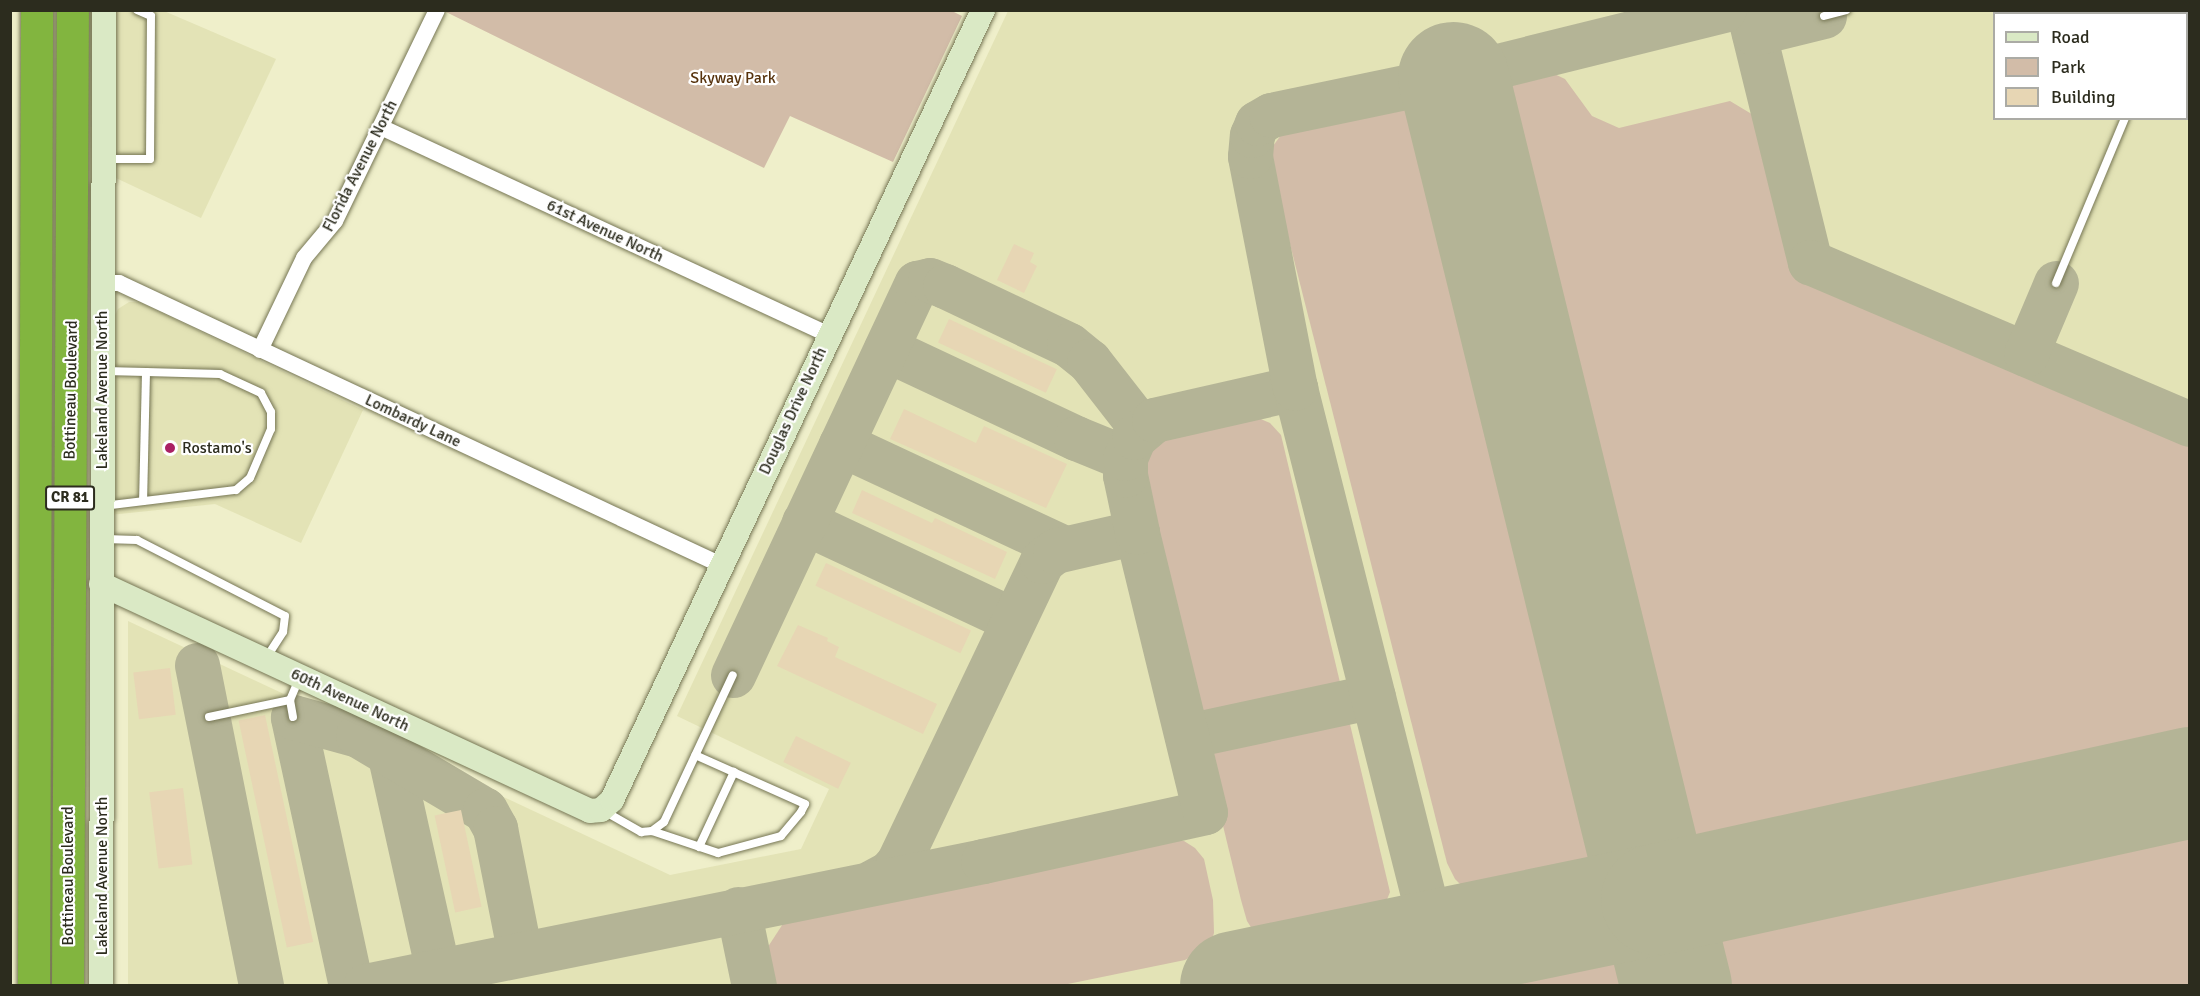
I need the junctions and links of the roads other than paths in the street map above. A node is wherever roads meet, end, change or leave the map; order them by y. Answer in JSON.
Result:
{"nodes":[{"id":1,"x":38,"y":10,"type":"edge"},
{"id":2,"x":73,"y":10,"type":"edge"},
{"id":3,"x":104,"y":10,"type":"edge"},
{"id":4,"x":137,"y":10,"type":"edge"},
{"id":5,"x":437,"y":10,"type":"edge"},
{"id":6,"x":983,"y":10,"type":"edge"},
{"id":7,"x":1846,"y":10,"type":"edge"},
{"id":8,"x":1824,"y":16,"type":"dead end"},
{"id":9,"x":2124,"y":120,"type":"edge"},
{"id":10,"x":381,"y":128,"type":"junction"},
{"id":11,"x":103,"y":159,"type":"junction"},
{"id":12,"x":103,"y":283,"type":"junction"},
{"id":13,"x":2056,"y":283,"type":"dead end"},
{"id":14,"x":829,"y":335,"type":"junction"},
{"id":15,"x":260,"y":350,"type":"junction"},
{"id":16,"x":102,"y":371,"type":"junction"},
{"id":17,"x":146,"y":372,"type":"junction"},
{"id":18,"x":143,"y":501,"type":"junction"},
{"id":19,"x":102,"y":506,"type":"junction"},
{"id":20,"x":102,"y":539,"type":"junction"},
{"id":21,"x":721,"y":565,"type":"junction"},
{"id":22,"x":101,"y":584,"type":"junction"},
{"id":23,"x":265,"y":661,"type":"junction"},
{"id":24,"x":733,"y":675,"type":"dead end"},
{"id":25,"x":300,"y":677,"type":"junction"},
{"id":26,"x":290,"y":700,"type":"junction"},
{"id":27,"x":209,"y":717,"type":"dead end"},
{"id":28,"x":293,"y":717,"type":"dead end"},
{"id":29,"x":695,"y":755,"type":"junction"},
{"id":30,"x":734,"y":772,"type":"junction"},
{"id":31,"x":601,"y":810,"type":"junction"},
{"id":32,"x":652,"y":831,"type":"junction"},
{"id":33,"x":699,"y":847,"type":"junction"},
{"id":34,"x":34,"y":986,"type":"edge"},
{"id":35,"x":68,"y":986,"type":"edge"},
{"id":36,"x":101,"y":986,"type":"edge"}],
"edges":[{"from":1,"to":34,"type":"highway","name":"Bottineau Boulevard","number":"CR 81"},
{"from":2,"to":35,"type":"highway","name":"Bottineau Boulevard","number":"CR 81"},
{"from":3,"to":11,"type":"street","name":"Lakeland Avenue North"},
{"from":4,"to":11,"type":"lane"},
{"from":5,"to":10,"type":"street","name":"Florida Avenue North"},
{"from":6,"to":14,"type":"street","name":"Douglas Drive North"},
{"from":7,"to":8,"type":"lane"},
{"from":9,"to":13,"type":"lane"},
{"from":10,"to":14,"type":"street","name":"61st Avenue North"},
{"from":10,"to":15,"type":"street","name":"Florida Avenue North"},
{"from":11,"to":12,"type":"street","name":"Lakeland Avenue North"},
{"from":12,"to":15,"type":"street","name":"Lombardy Lane"},
{"from":12,"to":16,"type":"street","name":"Lakeland Avenue North"},
{"from":14,"to":21,"type":"street","name":"Douglas Drive North"},
{"from":15,"to":21,"type":"street","name":"Lombardy Lane"},
{"from":16,"to":17,"type":"lane"},
{"from":16,"to":19,"type":"street","name":"Lakeland Avenue North"},
{"from":17,"to":18,"type":"lane"},
{"from":17,"to":18,"type":"lane"},
{"from":18,"to":19,"type":"lane"},
{"from":19,"to":20,"type":"street","name":"Lakeland Avenue North"},
{"from":20,"to":22,"type":"street","name":"Lakeland Avenue North"},
{"from":20,"to":23,"type":"lane"},
{"from":21,"to":31,"type":"street","name":"Douglas Drive North"},
{"from":22,"to":23,"type":"street","name":"60th Avenue North"},
{"from":22,"to":36,"type":"street","name":"Lakeland Avenue North"},
{"from":23,"to":25,"type":"street","name":"60th Avenue North"},
{"from":24,"to":29,"type":"lane"},
{"from":25,"to":26,"type":"lane"},
{"from":25,"to":31,"type":"street","name":"60th Avenue North"},
{"from":26,"to":27,"type":"lane"},
{"from":26,"to":28,"type":"lane"},
{"from":29,"to":30,"type":"lane"},
{"from":29,"to":32,"type":"lane"},
{"from":30,"to":33,"type":"lane"},
{"from":30,"to":33,"type":"lane"},
{"from":31,"to":32,"type":"lane"},
{"from":32,"to":33,"type":"lane"}]}
